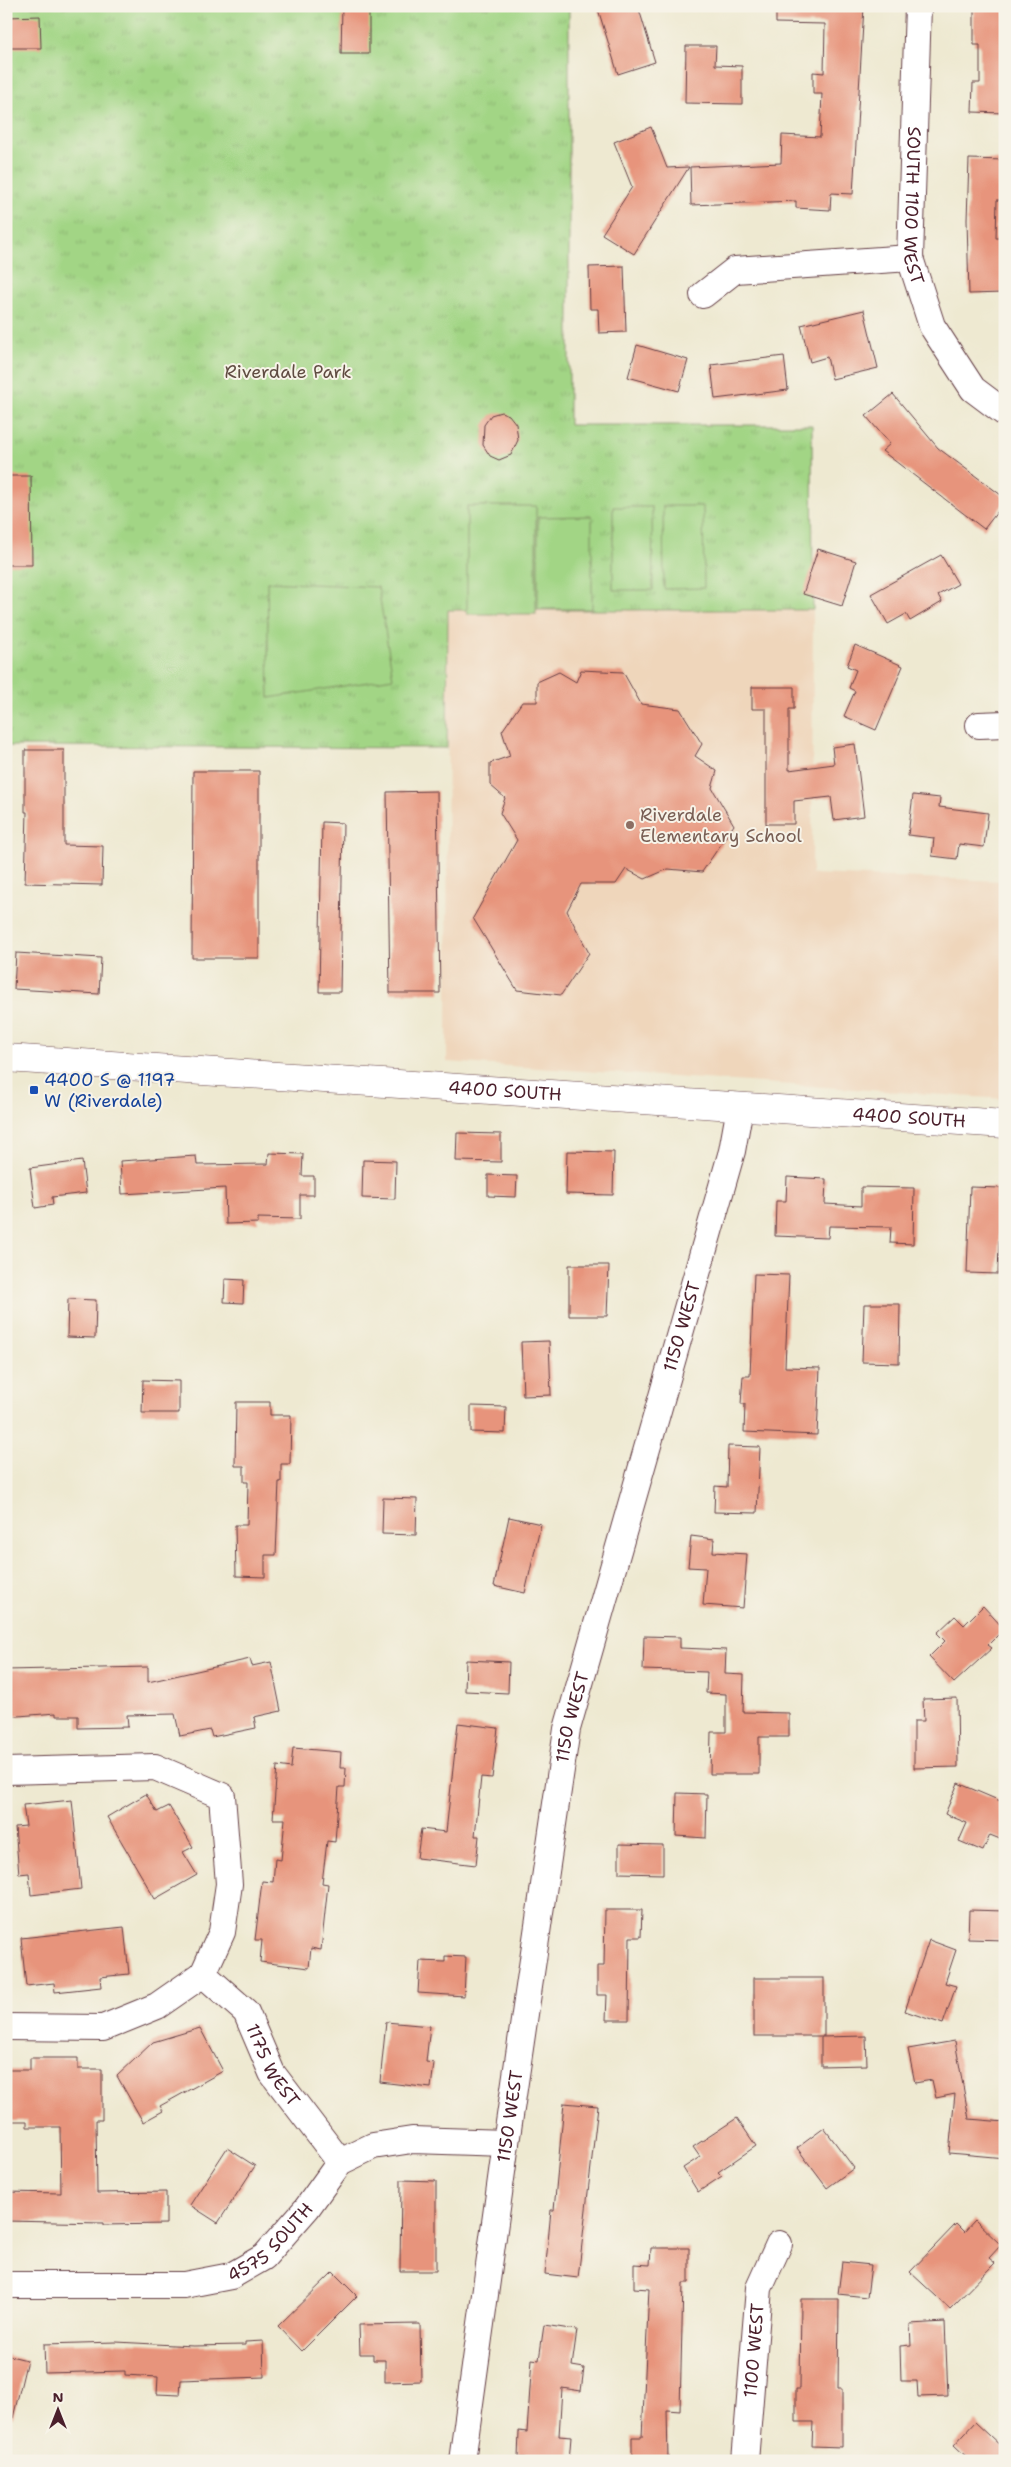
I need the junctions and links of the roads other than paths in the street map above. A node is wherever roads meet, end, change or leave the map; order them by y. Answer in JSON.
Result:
{"nodes":[{"id":1,"x":918,"y":6,"type":"edge"},
{"id":2,"x":910,"y":258,"type":"junction"},
{"id":3,"x":703,"y":295,"type":"dead end"},
{"id":4,"x":1005,"y":413,"type":"edge"},
{"id":5,"x":979,"y":724,"type":"dead end"},
{"id":6,"x":1005,"y":724,"type":"edge"},
{"id":7,"x":6,"y":1058,"type":"edge"},
{"id":8,"x":740,"y":1107,"type":"junction"},
{"id":9,"x":1005,"y":1124,"type":"edge"},
{"id":10,"x":6,"y":1771,"type":"edge"},
{"id":11,"x":203,"y":1974,"type":"junction"},
{"id":12,"x":6,"y":2027,"type":"edge"},
{"id":13,"x":506,"y":2143,"type":"junction"},
{"id":14,"x":340,"y":2162,"type":"junction"},
{"id":15,"x":780,"y":2244,"type":"dead end"},
{"id":16,"x":6,"y":2286,"type":"edge"},
{"id":17,"x":462,"y":2461,"type":"edge"},
{"id":18,"x":745,"y":2461,"type":"edge"}],
"edges":[{"from":1,"to":2,"type":"street","name":"SOUTH 1100 WEST"},
{"from":2,"to":3,"type":"street"},
{"from":2,"to":4,"type":"street","name":"SOUTH 1100 WEST"},
{"from":5,"to":6,"type":"street"},
{"from":7,"to":8,"type":"street","name":"4400 SOUTH"},
{"from":8,"to":9,"type":"street","name":"4400 SOUTH"},
{"from":8,"to":13,"type":"street","name":"1150 WEST"},
{"from":10,"to":11,"type":"street"},
{"from":11,"to":12,"type":"street"},
{"from":11,"to":14,"type":"street","name":"1175 WEST"},
{"from":13,"to":14,"type":"street","name":"4575 SOUTH"},
{"from":13,"to":17,"type":"street","name":"1150 WEST"},
{"from":14,"to":16,"type":"street","name":"4575 SOUTH"},
{"from":15,"to":18,"type":"street","name":"1100 WEST"}]}
